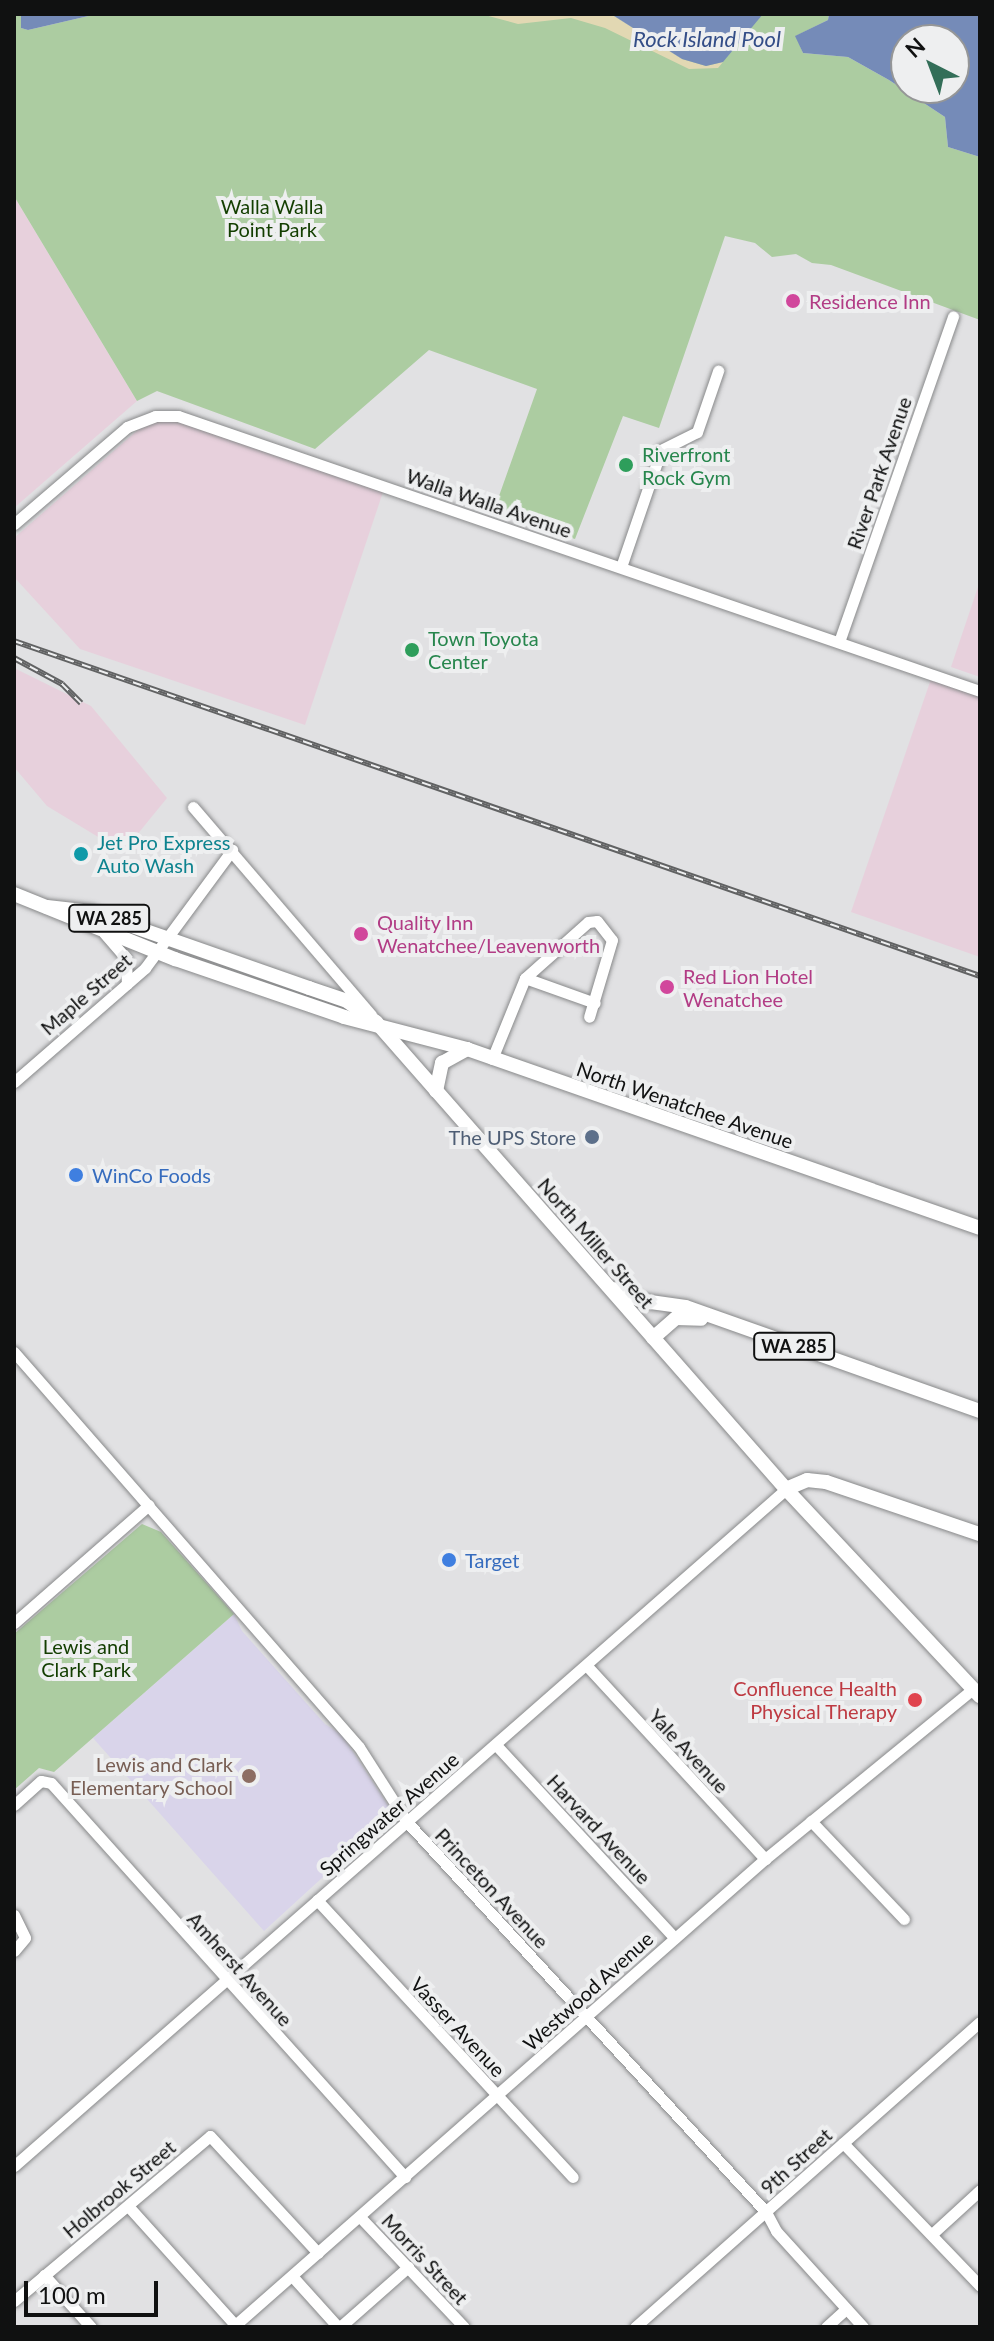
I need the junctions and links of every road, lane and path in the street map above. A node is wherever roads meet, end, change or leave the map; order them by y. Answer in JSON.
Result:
{"nodes":[{"id":1,"x":953,"y":316,"type":"dead end"},
{"id":2,"x":718,"y":371,"type":"dead end"},
{"id":3,"x":14,"y":524,"type":"edge"},
{"id":4,"x":621,"y":567,"type":"junction"},
{"id":5,"x":839,"y":642,"type":"junction"},
{"id":6,"x":980,"y":691,"type":"edge"},
{"id":7,"x":193,"y":807,"type":"dead end"},
{"id":8,"x":232,"y":850,"type":"junction"},
{"id":9,"x":14,"y":894,"type":"edge"},
{"id":10,"x":47,"y":907,"type":"junction"},
{"id":11,"x":104,"y":933,"type":"junction"},
{"id":12,"x":164,"y":946,"type":"junction"},
{"id":13,"x":525,"y":978,"type":"junction"},
{"id":14,"x":127,"y":984,"type":"junction"},
{"id":15,"x":595,"y":1003,"type":"junction"},
{"id":16,"x":589,"y":1017,"type":"dead end"},
{"id":17,"x":376,"y":1022,"type":"junction"},
{"id":18,"x":467,"y":1049,"type":"junction"},
{"id":19,"x":492,"y":1059,"type":"junction"},
{"id":20,"x":14,"y":1082,"type":"edge"},
{"id":21,"x":436,"y":1091,"type":"junction"},
{"id":22,"x":980,"y":1228,"type":"edge"},
{"id":23,"x":607,"y":1286,"type":"junction"},
{"id":24,"x":719,"y":1320,"type":"junction"},
{"id":25,"x":653,"y":1338,"type":"junction"},
{"id":26,"x":14,"y":1352,"type":"edge"},
{"id":27,"x":980,"y":1411,"type":"edge"},
{"id":28,"x":786,"y":1489,"type":"junction"},
{"id":29,"x":149,"y":1505,"type":"junction"},
{"id":30,"x":980,"y":1534,"type":"edge"},
{"id":31,"x":14,"y":1623,"type":"edge"},
{"id":32,"x":587,"y":1666,"type":"junction"},
{"id":33,"x":977,"y":1692,"type":"edge"},
{"id":34,"x":496,"y":1745,"type":"junction"},
{"id":35,"x":14,"y":1805,"type":"edge"},
{"id":36,"x":811,"y":1821,"type":"junction"},
{"id":37,"x":407,"y":1822,"type":"junction"},
{"id":38,"x":765,"y":1859,"type":"junction"},
{"id":39,"x":317,"y":1900,"type":"junction"},
{"id":40,"x":14,"y":1915,"type":"edge"},
{"id":41,"x":904,"y":1919,"type":"dead end"},
{"id":42,"x":675,"y":1938,"type":"junction"},
{"id":43,"x":14,"y":1951,"type":"edge"},
{"id":44,"x":225,"y":1981,"type":"junction"},
{"id":45,"x":587,"y":2017,"type":"junction"},
{"id":46,"x":980,"y":2022,"type":"edge"},
{"id":47,"x":497,"y":2096,"type":"junction"},
{"id":48,"x":843,"y":2143,"type":"junction"},
{"id":49,"x":14,"y":2166,"type":"edge"},
{"id":50,"x":405,"y":2177,"type":"junction"},
{"id":51,"x":573,"y":2177,"type":"dead end"},
{"id":52,"x":980,"y":2190,"type":"edge"},
{"id":53,"x":128,"y":2206,"type":"junction"},
{"id":54,"x":766,"y":2212,"type":"junction"},
{"id":55,"x":360,"y":2217,"type":"junction"},
{"id":56,"x":932,"y":2234,"type":"junction"},
{"id":57,"x":318,"y":2253,"type":"junction"},
{"id":58,"x":408,"y":2267,"type":"junction"},
{"id":59,"x":44,"y":2275,"type":"junction"},
{"id":60,"x":292,"y":2276,"type":"junction"},
{"id":61,"x":980,"y":2286,"type":"edge"},
{"id":62,"x":14,"y":2301,"type":"edge"},
{"id":63,"x":846,"y":2309,"type":"junction"},
{"id":64,"x":234,"y":2326,"type":"edge"},
{"id":65,"x":639,"y":2326,"type":"edge"},
{"id":66,"x":91,"y":2327,"type":"edge"},
{"id":67,"x":339,"y":2327,"type":"edge"},
{"id":68,"x":464,"y":2327,"type":"edge"},
{"id":69,"x":826,"y":2327,"type":"edge"},
{"id":70,"x":863,"y":2327,"type":"edge"}],
"edges":[{"from":1,"to":5,"type":"street","name":"River Park Avenue"},
{"from":2,"to":4,"type":"street"},
{"from":3,"to":4,"type":"street","name":"Walla Walla Avenue"},
{"from":4,"to":5,"type":"street","name":"Walla Walla Avenue"},
{"from":5,"to":6,"type":"street","name":"Walla Walla Avenue"},
{"from":7,"to":8,"type":"street","name":"North Miller Street"},
{"from":8,"to":12,"type":"street","name":"Maple Street"},
{"from":8,"to":17,"type":"street","name":"North Miller Street"},
{"from":9,"to":10,"type":"main road","name":"North Wenatchee Avenue","number":"WA 285"},
{"from":10,"to":11,"type":"main road","name":"North Wenatchee Avenue","number":"WA 285"},
{"from":10,"to":12,"type":"main road","name":"North Wenatchee Avenue","number":"WA 285"},
{"from":11,"to":12,"type":"main road","name":"North Wenatchee Avenue","number":"WA 285"},
{"from":11,"to":14,"type":"street","number":"WA 285"},
{"from":12,"to":14,"type":"street","name":"Maple Street"},
{"from":12,"to":17,"type":"main road","name":"North Wenatchee Avenue","number":"WA 285"},
{"from":13,"to":15,"type":"street"},
{"from":13,"to":15,"type":"street"},
{"from":13,"to":19,"type":"street"},
{"from":14,"to":20,"type":"street","name":"Maple Street"},
{"from":15,"to":16,"type":"street"},
{"from":17,"to":18,"type":"main road","name":"North Wenatchee Avenue"},
{"from":17,"to":21,"type":"main road","name":"North Miller Street","number":"WA 285"},
{"from":18,"to":19,"type":"main road","name":"North Wenatchee Avenue"},
{"from":18,"to":21,"type":"main road"},
{"from":19,"to":22,"type":"main road","name":"North Wenatchee Avenue"},
{"from":21,"to":23,"type":"main road","name":"North Miller Street","number":"WA 285"},
{"from":23,"to":24,"type":"main road","number":"WA 285"},
{"from":23,"to":25,"type":"main road","name":"North Miller Street","number":"WA 285"},
{"from":24,"to":25,"type":"main road","number":"WA 285"},
{"from":24,"to":27,"type":"main road","number":"WA 285"},
{"from":25,"to":28,"type":"main road","name":"North Miller Street","number":"WA 285"},
{"from":26,"to":29,"type":"street","name":"Princeton Avenue"},
{"from":28,"to":30,"type":"main road"},
{"from":28,"to":32,"type":"street","name":"Springwater Avenue"},
{"from":28,"to":33,"type":"main road","name":"North Miller Street"},
{"from":29,"to":31,"type":"street"},
{"from":29,"to":37,"type":"street","name":"Princeton Avenue"},
{"from":32,"to":34,"type":"street","name":"Springwater Avenue"},
{"from":32,"to":38,"type":"street","name":"Yale Avenue"},
{"from":33,"to":36,"type":"street","name":"Westwood Avenue"},
{"from":34,"to":37,"type":"street","name":"Springwater Avenue"},
{"from":34,"to":42,"type":"street","name":"Harvard Avenue"},
{"from":35,"to":44,"type":"street","name":"Amherst Avenue"},
{"from":36,"to":38,"type":"street","name":"Westwood Avenue"},
{"from":36,"to":41,"type":"street"},
{"from":37,"to":39,"type":"street","name":"Springwater Avenue"},
{"from":37,"to":45,"type":"street","name":"Princeton Avenue"},
{"from":38,"to":42,"type":"street","name":"Westwood Avenue"},
{"from":39,"to":44,"type":"street","name":"Springwater Avenue"},
{"from":39,"to":47,"type":"street","name":"Vasser Avenue"},
{"from":40,"to":43,"type":"street"},
{"from":42,"to":45,"type":"street","name":"Westwood Avenue"},
{"from":44,"to":49,"type":"street","name":"Springwater Avenue"},
{"from":44,"to":50,"type":"street","name":"Amherst Avenue"},
{"from":45,"to":47,"type":"street","name":"Westwood Avenue"},
{"from":45,"to":54,"type":"street","name":"Princeton Avenue"},
{"from":46,"to":48,"type":"street","name":"9th Street"},
{"from":47,"to":50,"type":"street","name":"Westwood Avenue"},
{"from":47,"to":51,"type":"street","name":"Vasser Avenue"},
{"from":48,"to":54,"type":"street","name":"9th Street"},
{"from":48,"to":56,"type":"street"},
{"from":50,"to":55,"type":"street","name":"Westwood Avenue"},
{"from":52,"to":56,"type":"street"},
{"from":53,"to":57,"type":"street","name":"Holbrook Street"},
{"from":53,"to":59,"type":"street","name":"Holbrook Street"},
{"from":53,"to":64,"type":"street"},
{"from":54,"to":63,"type":"street","name":"Princeton Avenue"},
{"from":54,"to":65,"type":"street","name":"9th Street"},
{"from":55,"to":57,"type":"street","name":"Westwood Avenue"},
{"from":55,"to":58,"type":"street","name":"Morris Street"},
{"from":56,"to":61,"type":"street"},
{"from":57,"to":60,"type":"street","name":"Westwood Avenue"},
{"from":58,"to":67,"type":"street"},
{"from":58,"to":68,"type":"street","name":"Morris Street"},
{"from":59,"to":62,"type":"street","name":"Holbrook Street"},
{"from":59,"to":66,"type":"street"},
{"from":60,"to":64,"type":"street","name":"Westwood Avenue"},
{"from":60,"to":67,"type":"street"},
{"from":63,"to":69,"type":"street"},
{"from":63,"to":70,"type":"street","name":"Princeton Avenue"}]}
